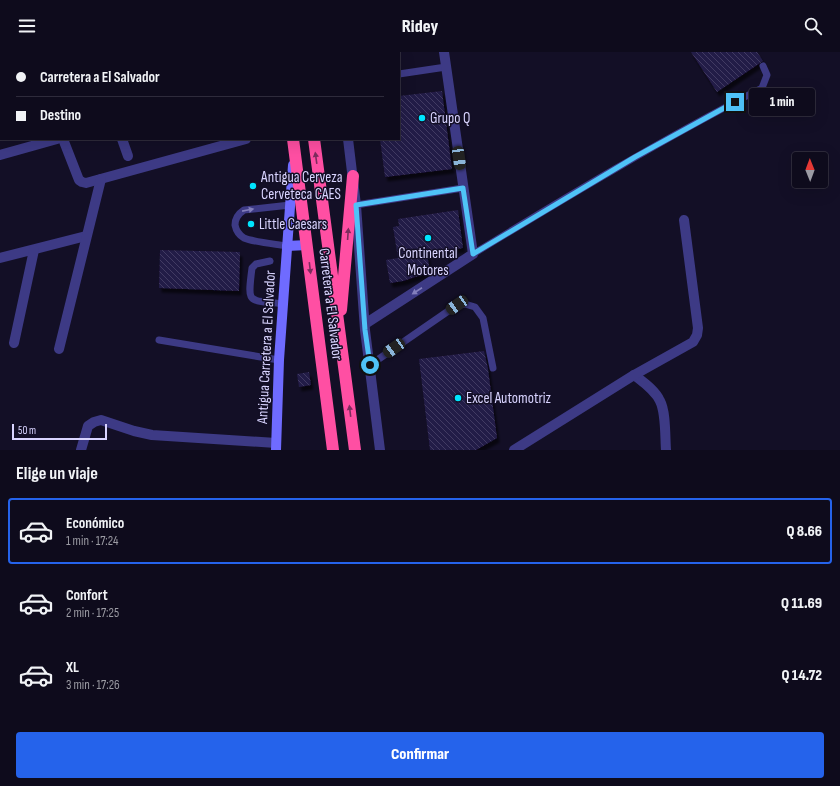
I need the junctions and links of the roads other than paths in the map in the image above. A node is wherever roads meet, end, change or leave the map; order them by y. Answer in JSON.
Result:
{"nodes":[{"id":1,"x":444,"y":52,"type":"edge"},
{"id":2,"x":763,"y":66,"type":"dead end"},
{"id":3,"x":446,"y":67,"type":"junction"},
{"id":4,"x":400,"y":74,"type":"edge"},
{"id":5,"x":53,"y":140,"type":"edge"},
{"id":6,"x":64,"y":140,"type":"edge"},
{"id":7,"x":122,"y":140,"type":"edge"},
{"id":8,"x":242,"y":140,"type":"edge"},
{"id":9,"x":314,"y":140,"type":"edge"},
{"id":10,"x":348,"y":140,"type":"edge"},
{"id":11,"x":294,"y":143,"type":"edge"},
{"id":12,"x":0,"y":155,"type":"edge"},
{"id":13,"x":128,"y":156,"type":"dead end"},
{"id":14,"x":353,"y":176,"type":"junction"},
{"id":15,"x":101,"y":179,"type":"junction"},
{"id":16,"x":463,"y":188,"type":"junction"},
{"id":17,"x":290,"y":205,"type":"junction"},
{"id":18,"x":356,"y":205,"type":"junction"},
{"id":19,"x":684,"y":220,"type":"dead end"},
{"id":20,"x":86,"y":236,"type":"junction"},
{"id":21,"x":307,"y":245,"type":"junction"},
{"id":22,"x":287,"y":246,"type":"junction"},
{"id":23,"x":34,"y":250,"type":"junction"},
{"id":24,"x":473,"y":254,"type":"junction"},
{"id":25,"x":0,"y":258,"type":"edge"},
{"id":26,"x":270,"y":261,"type":"dead end"},
{"id":27,"x":283,"y":304,"type":"junction"},
{"id":28,"x":365,"y":324,"type":"junction"},
{"id":29,"x":339,"y":329,"type":"junction"},
{"id":30,"x":159,"y":340,"type":"dead end"},
{"id":31,"x":14,"y":343,"type":"dead end"},
{"id":32,"x":59,"y":349,"type":"dead end"},
{"id":33,"x":280,"y":360,"type":"junction"},
{"id":34,"x":370,"y":365,"type":"junction"},
{"id":35,"x":493,"y":368,"type":"dead end"},
{"id":36,"x":634,"y":375,"type":"junction"},
{"id":37,"x":276,"y":446,"type":"edge"},
{"id":38,"x":81,"y":450,"type":"edge"},
{"id":39,"x":333,"y":450,"type":"edge"},
{"id":40,"x":354,"y":450,"type":"edge"},
{"id":41,"x":380,"y":450,"type":"edge"},
{"id":42,"x":514,"y":450,"type":"edge"},
{"id":43,"x":666,"y":450,"type":"edge"}],
"edges":[{"from":1,"to":3,"type":"street"},
{"from":2,"to":24,"type":"lane"},
{"from":3,"to":4,"type":"lane"},
{"from":3,"to":16,"type":"street"},
{"from":5,"to":12,"type":"street"},
{"from":6,"to":15,"type":"street"},
{"from":7,"to":13,"type":"street"},
{"from":8,"to":15,"type":"street"},
{"from":29,"to":9,"type":"highway","name":"Carretera a El Salvador","one_way":true},
{"from":10,"to":14,"type":"street","name":"Carretera a El Salvador"},
{"from":11,"to":17,"type":"street","name":"Antigua Carretera a El Salvador"},
{"from":11,"to":21,"type":"highway","name":"Carretera a El Salvador"},
{"from":14,"to":18,"type":"street","name":"Carretera a El Salvador"},
{"from":29,"to":14,"type":"highway","one_way":true},
{"from":15,"to":20,"type":"street"},
{"from":16,"to":18,"type":"lane"},
{"from":16,"to":24,"type":"street"},
{"from":17,"to":22,"type":"street","name":"Antigua Carretera a El Salvador"},
{"from":22,"to":17,"type":"lane","one_way":true},
{"from":18,"to":28,"type":"street","name":"Carretera a El Salvador"},
{"from":19,"to":36,"type":"street"},
{"from":20,"to":23,"type":"street"},
{"from":20,"to":32,"type":"street"},
{"from":21,"to":22,"type":"street"},
{"from":21,"to":39,"type":"highway","name":"Carretera a El Salvador","one_way":true},
{"from":22,"to":27,"type":"street","name":"Antigua Carretera a El Salvador"},
{"from":23,"to":25,"type":"street"},
{"from":23,"to":31,"type":"street"},
{"from":24,"to":28,"type":"street","one_way":true},
{"from":26,"to":27,"type":"lane"},
{"from":27,"to":33,"type":"street","name":"Antigua Carretera a El Salvador"},
{"from":28,"to":34,"type":"street","name":"Carretera a El Salvador"},
{"from":40,"to":29,"type":"highway","name":"Carretera a El Salvador","one_way":true},
{"from":30,"to":33,"type":"lane"},
{"from":33,"to":37,"type":"street","name":"Antigua Carretera a El Salvador"},
{"from":34,"to":35,"type":"lane"},
{"from":34,"to":41,"type":"street","name":"Carretera a El Salvador"},
{"from":36,"to":42,"type":"street"},
{"from":36,"to":43,"type":"street"},
{"from":37,"to":38,"type":"street"}]}
